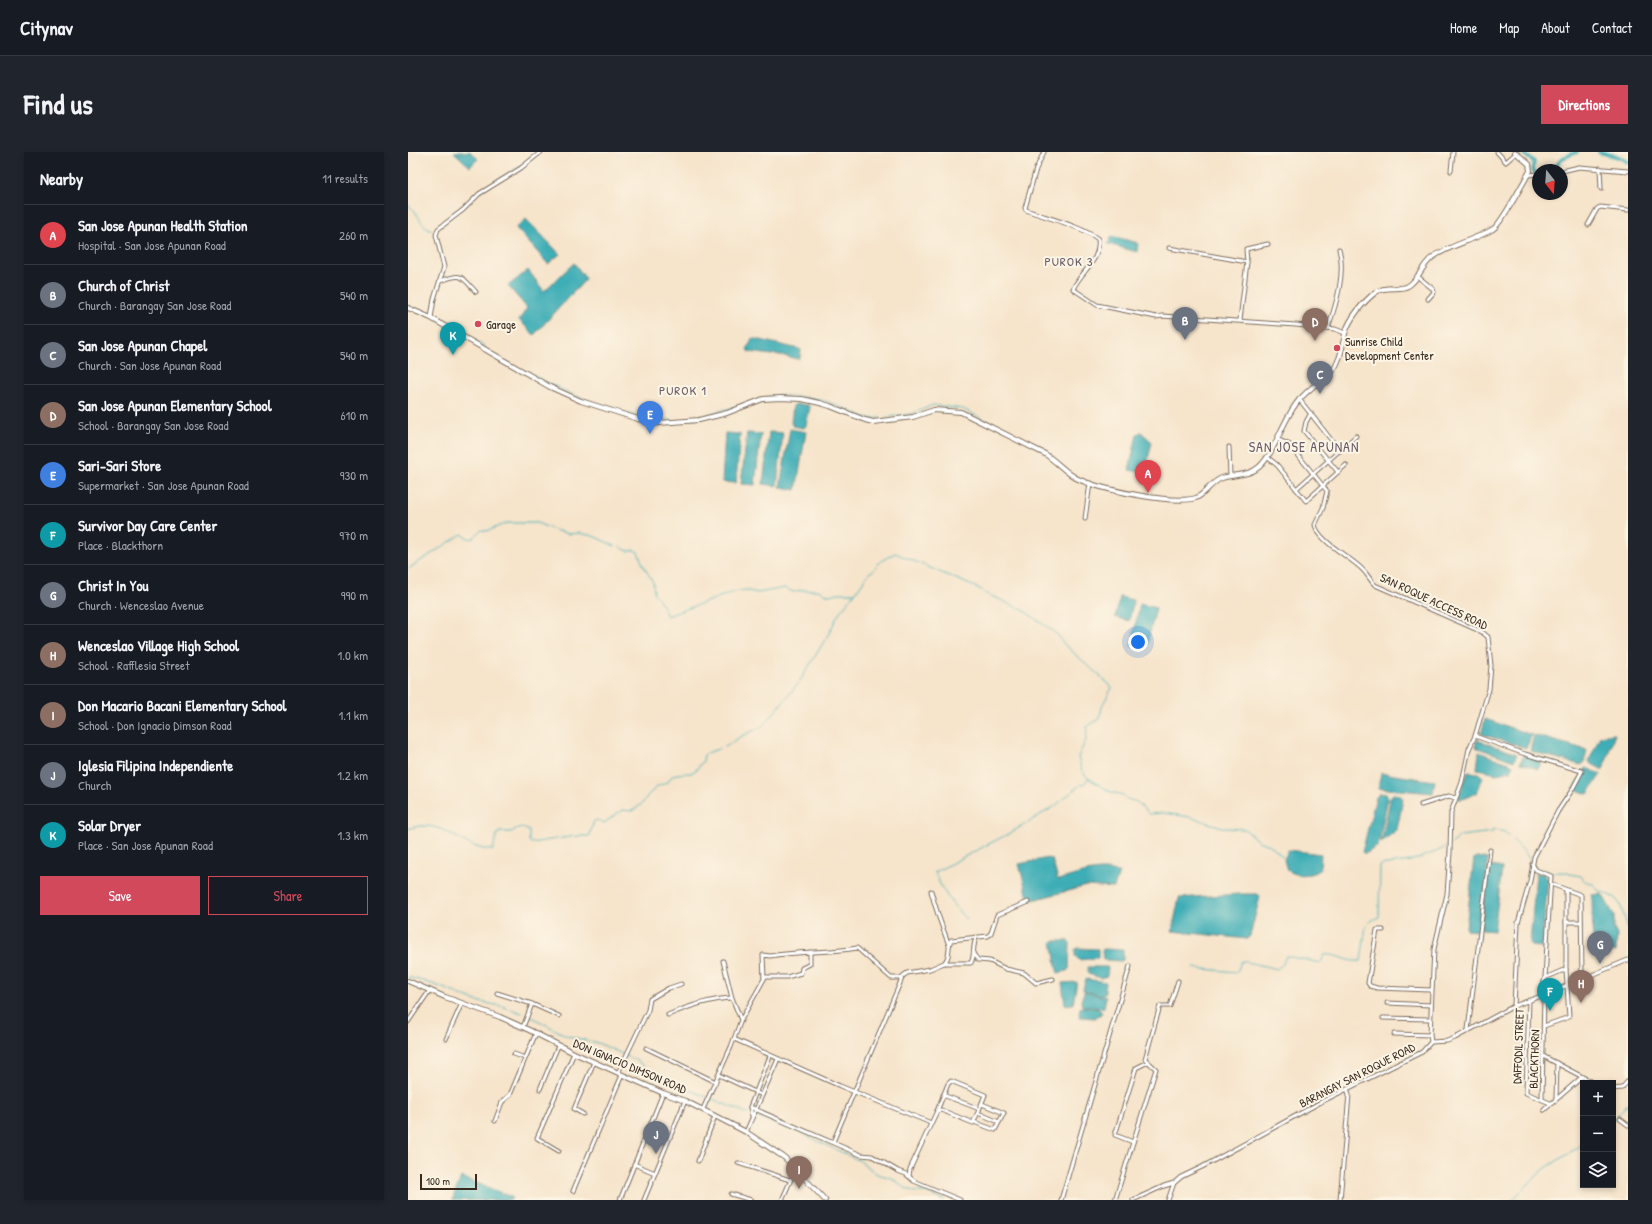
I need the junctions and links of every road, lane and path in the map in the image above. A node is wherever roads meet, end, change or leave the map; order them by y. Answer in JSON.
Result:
{"nodes":[{"id":1,"x":541,"y":152,"type":"edge"},
{"id":2,"x":1044,"y":152,"type":"edge"},
{"id":3,"x":1453,"y":152,"type":"edge"},
{"id":4,"x":1497,"y":152,"type":"edge"},
{"id":5,"x":1515,"y":152,"type":"edge"},
{"id":6,"x":1600,"y":168,"type":"junction"},
{"id":7,"x":1568,"y":170,"type":"edge"},
{"id":8,"x":1451,"y":171,"type":"dead end"},
{"id":9,"x":1628,"y":171,"type":"edge"},
{"id":10,"x":1528,"y":175,"type":"junction"},
{"id":11,"x":1532,"y":175,"type":"edge"},
{"id":12,"x":1601,"y":189,"type":"dead end"},
{"id":13,"x":1628,"y":210,"type":"edge"},
{"id":14,"x":1588,"y":225,"type":"dead end"},
{"id":15,"x":1268,"y":244,"type":"dead end"},
{"id":16,"x":1169,"y":248,"type":"dead end"},
{"id":17,"x":1339,"y":248,"type":"dead end"},
{"id":18,"x":1247,"y":262,"type":"junction"},
{"id":19,"x":1417,"y":276,"type":"junction"},
{"id":20,"x":440,"y":281,"type":"junction"},
{"id":21,"x":476,"y":292,"type":"dead end"},
{"id":22,"x":1428,"y":299,"type":"dead end"},
{"id":23,"x":408,"y":308,"type":"edge"},
{"id":24,"x":431,"y":318,"type":"junction"},
{"id":25,"x":1240,"y":320,"type":"junction"},
{"id":26,"x":1328,"y":328,"type":"junction"},
{"id":27,"x":1345,"y":333,"type":"junction"},
{"id":28,"x":1300,"y":399,"type":"junction"},
{"id":29,"x":1311,"y":413,"type":"junction"},
{"id":30,"x":1356,"y":436,"type":"dead end"},
{"id":31,"x":1277,"y":439,"type":"junction"},
{"id":32,"x":1229,"y":447,"type":"dead end"},
{"id":33,"x":1340,"y":451,"type":"junction"},
{"id":34,"x":1267,"y":457,"type":"junction"},
{"id":35,"x":1328,"y":460,"type":"junction"},
{"id":36,"x":1346,"y":465,"type":"dead end"},
{"id":37,"x":1338,"y":472,"type":"junction"},
{"id":38,"x":1313,"y":474,"type":"junction"},
{"id":39,"x":1230,"y":476,"type":"junction"},
{"id":40,"x":1090,"y":483,"type":"junction"},
{"id":41,"x":1322,"y":485,"type":"junction"},
{"id":42,"x":1296,"y":489,"type":"junction"},
{"id":43,"x":1085,"y":519,"type":"dead end"},
{"id":44,"x":1475,"y":736,"type":"junction"},
{"id":45,"x":1455,"y":798,"type":"junction"},
{"id":46,"x":1421,"y":805,"type":"dead end"},
{"id":47,"x":1490,"y":850,"type":"dead end"},
{"id":48,"x":1532,"y":864,"type":"junction"},
{"id":49,"x":1551,"y":884,"type":"junction"},
{"id":50,"x":1566,"y":890,"type":"junction"},
{"id":51,"x":931,"y":891,"type":"dead end"},
{"id":52,"x":1028,"y":902,"type":"dead end"},
{"id":53,"x":1566,"y":922,"type":"junction"},
{"id":54,"x":1581,"y":922,"type":"junction"},
{"id":55,"x":1383,"y":930,"type":"dead end"},
{"id":56,"x":976,"y":938,"type":"junction"},
{"id":57,"x":949,"y":947,"type":"junction"},
{"id":58,"x":810,"y":952,"type":"junction"},
{"id":59,"x":974,"y":955,"type":"junction"},
{"id":60,"x":1628,"y":960,"type":"edge"},
{"id":61,"x":723,"y":961,"type":"dead end"},
{"id":62,"x":944,"y":963,"type":"junction"},
{"id":63,"x":1130,"y":966,"type":"dead end"},
{"id":64,"x":1566,"y":969,"type":"junction"},
{"id":65,"x":764,"y":977,"type":"junction"},
{"id":66,"x":902,"y":978,"type":"junction"},
{"id":67,"x":1545,"y":978,"type":"junction"},
{"id":68,"x":1054,"y":979,"type":"dead end"},
{"id":69,"x":1582,"y":979,"type":"junction"},
{"id":70,"x":408,"y":981,"type":"edge"},
{"id":71,"x":1178,"y":981,"type":"dead end"},
{"id":72,"x":681,"y":984,"type":"dead end"},
{"id":73,"x":1567,"y":985,"type":"junction"},
{"id":74,"x":430,"y":990,"type":"junction"},
{"id":75,"x":1431,"y":990,"type":"junction"},
{"id":76,"x":497,"y":993,"type":"dead end"},
{"id":77,"x":1544,"y":995,"type":"junction"},
{"id":78,"x":732,"y":998,"type":"junction"},
{"id":79,"x":1529,"y":1000,"type":"junction"},
{"id":80,"x":462,"y":1003,"type":"junction"},
{"id":81,"x":1387,"y":1003,"type":"dead end"},
{"id":82,"x":532,"y":1004,"type":"junction"},
{"id":83,"x":1431,"y":1005,"type":"junction"},
{"id":84,"x":1514,"y":1006,"type":"junction"},
{"id":85,"x":668,"y":1014,"type":"dead end"},
{"id":86,"x":559,"y":1016,"type":"dead end"},
{"id":87,"x":1383,"y":1018,"type":"dead end"},
{"id":88,"x":1430,"y":1019,"type":"junction"},
{"id":89,"x":741,"y":1020,"type":"junction"},
{"id":90,"x":408,"y":1022,"type":"edge"},
{"id":91,"x":1544,"y":1026,"type":"junction"},
{"id":92,"x":523,"y":1027,"type":"junction"},
{"id":93,"x":1468,"y":1030,"type":"junction"},
{"id":94,"x":536,"y":1033,"type":"junction"},
{"id":95,"x":1394,"y":1034,"type":"dead end"},
{"id":96,"x":1430,"y":1035,"type":"junction"},
{"id":97,"x":446,"y":1039,"type":"dead end"},
{"id":98,"x":734,"y":1039,"type":"junction"},
{"id":99,"x":1431,"y":1042,"type":"junction"},
{"id":100,"x":558,"y":1046,"type":"junction"},
{"id":101,"x":646,"y":1048,"type":"dead end"},
{"id":102,"x":514,"y":1054,"type":"dead end"},
{"id":103,"x":574,"y":1054,"type":"junction"},
{"id":104,"x":770,"y":1056,"type":"junction"},
{"id":105,"x":1543,"y":1056,"type":"junction"},
{"id":106,"x":525,"y":1058,"type":"junction"},
{"id":107,"x":778,"y":1059,"type":"junction"},
{"id":108,"x":594,"y":1062,"type":"junction"},
{"id":109,"x":1148,"y":1062,"type":"junction"},
{"id":110,"x":1557,"y":1064,"type":"junction"},
{"id":111,"x":620,"y":1074,"type":"junction"},
{"id":112,"x":719,"y":1075,"type":"junction"},
{"id":113,"x":1582,"y":1077,"type":"junction"},
{"id":114,"x":1588,"y":1080,"type":"edge"},
{"id":115,"x":716,"y":1082,"type":"junction"},
{"id":116,"x":1627,"y":1082,"type":"dead end"},
{"id":117,"x":540,"y":1088,"type":"dead end"},
{"id":118,"x":1347,"y":1089,"type":"junction"},
{"id":119,"x":1616,"y":1089,"type":"edge"},
{"id":120,"x":854,"y":1091,"type":"junction"},
{"id":121,"x":756,"y":1092,"type":"junction"},
{"id":122,"x":663,"y":1093,"type":"junction"},
{"id":123,"x":762,"y":1095,"type":"junction"},
{"id":124,"x":943,"y":1095,"type":"junction"},
{"id":125,"x":1542,"y":1099,"type":"junction"},
{"id":126,"x":1556,"y":1099,"type":"junction"},
{"id":127,"x":685,"y":1101,"type":"junction"},
{"id":128,"x":982,"y":1104,"type":"junction"},
{"id":129,"x":1550,"y":1104,"type":"junction"},
{"id":130,"x":750,"y":1107,"type":"junction"},
{"id":131,"x":703,"y":1109,"type":"junction"},
{"id":132,"x":756,"y":1110,"type":"junction"},
{"id":133,"x":1544,"y":1110,"type":"dead end"},
{"id":134,"x":978,"y":1111,"type":"junction"},
{"id":135,"x":937,"y":1112,"type":"junction"},
{"id":136,"x":583,"y":1114,"type":"dead end"},
{"id":137,"x":715,"y":1116,"type":"junction"},
{"id":138,"x":752,"y":1116,"type":"junction"},
{"id":139,"x":1620,"y":1119,"type":"dead end"},
{"id":140,"x":496,"y":1120,"type":"dead end"},
{"id":141,"x":974,"y":1122,"type":"junction"},
{"id":142,"x":999,"y":1122,"type":"junction"},
{"id":143,"x":931,"y":1123,"type":"junction"},
{"id":144,"x":1628,"y":1125,"type":"edge"},
{"id":145,"x":746,"y":1132,"type":"junction"},
{"id":146,"x":833,"y":1142,"type":"junction"},
{"id":147,"x":1133,"y":1142,"type":"junction"},
{"id":148,"x":559,"y":1151,"type":"dead end"},
{"id":149,"x":698,"y":1161,"type":"dead end"},
{"id":150,"x":738,"y":1163,"type":"dead end"},
{"id":151,"x":634,"y":1164,"type":"junction"},
{"id":152,"x":796,"y":1168,"type":"junction"},
{"id":153,"x":655,"y":1173,"type":"junction"},
{"id":154,"x":909,"y":1176,"type":"junction"},
{"id":155,"x":790,"y":1180,"type":"junction"},
{"id":156,"x":1174,"y":1183,"type":"junction"},
{"id":157,"x":573,"y":1191,"type":"dead end"},
{"id":158,"x":731,"y":1194,"type":"dead end"},
{"id":159,"x":620,"y":1200,"type":"edge"},
{"id":160,"x":644,"y":1200,"type":"edge"},
{"id":161,"x":750,"y":1200,"type":"edge"},
{"id":162,"x":782,"y":1200,"type":"edge"},
{"id":163,"x":825,"y":1200,"type":"edge"},
{"id":164,"x":960,"y":1200,"type":"edge"},
{"id":165,"x":1060,"y":1200,"type":"edge"},
{"id":166,"x":1115,"y":1200,"type":"edge"},
{"id":167,"x":1133,"y":1200,"type":"edge"},
{"id":168,"x":1168,"y":1200,"type":"edge"},
{"id":169,"x":1340,"y":1200,"type":"edge"}],
"edges":[{"from":1,"to":20,"type":"street"},
{"from":2,"to":25,"type":"street"},
{"from":3,"to":8,"type":"street"},
{"from":4,"to":5,"type":"street"},
{"from":5,"to":10,"type":"street"},
{"from":6,"to":7,"type":"street"},
{"from":6,"to":9,"type":"street"},
{"from":6,"to":12,"type":"street"},
{"from":10,"to":11,"type":"street"},
{"from":10,"to":19,"type":"street"},
{"from":13,"to":14,"type":"street"},
{"from":15,"to":18,"type":"street"},
{"from":16,"to":18,"type":"street"},
{"from":17,"to":26,"type":"street"},
{"from":18,"to":25,"type":"street"},
{"from":19,"to":22,"type":"street"},
{"from":19,"to":27,"type":"street"},
{"from":20,"to":21,"type":"street"},
{"from":20,"to":24,"type":"street"},
{"from":23,"to":24,"type":"street"},
{"from":24,"to":40,"type":"street"},
{"from":25,"to":26,"type":"street"},
{"from":26,"to":27,"type":"street"},
{"from":27,"to":28,"type":"street"},
{"from":28,"to":29,"type":"street"},
{"from":28,"to":31,"type":"street"},
{"from":29,"to":33,"type":"street"},
{"from":29,"to":35,"type":"street"},
{"from":30,"to":33,"type":"street"},
{"from":31,"to":34,"type":"street"},
{"from":31,"to":38,"type":"street"},
{"from":32,"to":39,"type":"street"},
{"from":33,"to":35,"type":"street"},
{"from":34,"to":39,"type":"street"},
{"from":34,"to":42,"type":"street"},
{"from":35,"to":37,"type":"street"},
{"from":35,"to":38,"type":"street"},
{"from":36,"to":37,"type":"street"},
{"from":37,"to":41,"type":"street"},
{"from":38,"to":41,"type":"street"},
{"from":38,"to":42,"type":"street"},
{"from":39,"to":40,"type":"street"},
{"from":40,"to":43,"type":"street"},
{"from":41,"to":42,"type":"street"},
{"from":41,"to":44,"type":"street","name":"SAN ROQUE ACCESS ROAD"},
{"from":44,"to":45,"type":"street","name":"SAN ROQUE ACCESS ROAD"},
{"from":44,"to":48,"type":"street"},
{"from":45,"to":46,"type":"street"},
{"from":45,"to":75,"type":"street","name":"BARANGAY SAN ROQUE ROAD"},
{"from":47,"to":93,"type":"street"},
{"from":48,"to":49,"type":"street"},
{"from":48,"to":84,"type":"street"},
{"from":49,"to":50,"type":"street"},
{"from":49,"to":67,"type":"street","name":"BLACKTHORN"},
{"from":50,"to":53,"type":"street"},
{"from":50,"to":54,"type":"street"},
{"from":51,"to":57,"type":"street"},
{"from":52,"to":56,"type":"street"},
{"from":53,"to":54,"type":"street"},
{"from":53,"to":64,"type":"street"},
{"from":54,"to":69,"type":"street"},
{"from":55,"to":75,"type":"street"},
{"from":56,"to":57,"type":"street"},
{"from":56,"to":59,"type":"street"},
{"from":57,"to":62,"type":"street"},
{"from":58,"to":65,"type":"street"},
{"from":58,"to":65,"type":"street"},
{"from":58,"to":66,"type":"street"},
{"from":59,"to":62,"type":"street"},
{"from":59,"to":68,"type":"street"},
{"from":60,"to":69,"type":"street"},
{"from":61,"to":78,"type":"street"},
{"from":62,"to":66,"type":"street"},
{"from":63,"to":165,"type":"street"},
{"from":64,"to":67,"type":"street"},
{"from":64,"to":73,"type":"street"},
{"from":65,"to":89,"type":"street"},
{"from":66,"to":120,"type":"street"},
{"from":67,"to":77,"type":"street","name":"BLACKTHORN"},
{"from":69,"to":73,"type":"street"},
{"from":70,"to":74,"type":"street","name":"DON IGNACIO DIMSON ROAD"},
{"from":71,"to":109,"type":"street"},
{"from":72,"to":111,"type":"street"},
{"from":73,"to":77,"type":"street"},
{"from":73,"to":91,"type":"street"},
{"from":74,"to":80,"type":"street","name":"DON IGNACIO DIMSON ROAD"},
{"from":74,"to":90,"type":"street"},
{"from":75,"to":83,"type":"street","name":"BARANGAY SAN ROQUE ROAD"},
{"from":76,"to":82,"type":"street"},
{"from":77,"to":79,"type":"street"},
{"from":77,"to":91,"type":"street","name":"BLACKTHORN"},
{"from":78,"to":85,"type":"street"},
{"from":78,"to":89,"type":"street"},
{"from":79,"to":84,"type":"street"},
{"from":79,"to":125,"type":"street","name":"DAFFODIL STREET"},
{"from":80,"to":92,"type":"street","name":"DON IGNACIO DIMSON ROAD"},
{"from":80,"to":97,"type":"street"},
{"from":81,"to":83,"type":"street"},
{"from":82,"to":86,"type":"street"},
{"from":82,"to":92,"type":"street"},
{"from":83,"to":88,"type":"street","name":"BARANGAY SAN ROQUE ROAD"},
{"from":84,"to":93,"type":"street"},
{"from":87,"to":88,"type":"street"},
{"from":88,"to":96,"type":"street","name":"BARANGAY SAN ROQUE ROAD"},
{"from":89,"to":98,"type":"street"},
{"from":91,"to":105,"type":"street","name":"BLACKTHORN"},
{"from":92,"to":94,"type":"street","name":"DON IGNACIO DIMSON ROAD"},
{"from":93,"to":99,"type":"street"},
{"from":94,"to":100,"type":"street","name":"DON IGNACIO DIMSON ROAD"},
{"from":94,"to":106,"type":"street"},
{"from":95,"to":96,"type":"street"},
{"from":96,"to":99,"type":"street","name":"BARANGAY SAN ROQUE ROAD"},
{"from":98,"to":104,"type":"street"},
{"from":98,"to":112,"type":"street"},
{"from":99,"to":118,"type":"street","name":"BARANGAY SAN ROQUE ROAD"},
{"from":100,"to":103,"type":"street","name":"DON IGNACIO DIMSON ROAD"},
{"from":100,"to":117,"type":"street"},
{"from":101,"to":115,"type":"street"},
{"from":102,"to":106,"type":"street"},
{"from":103,"to":108,"type":"street","name":"DON IGNACIO DIMSON ROAD"},
{"from":103,"to":148,"type":"street"},
{"from":104,"to":107,"type":"street"},
{"from":104,"to":121,"type":"street"},
{"from":105,"to":110,"type":"street"},
{"from":105,"to":125,"type":"street","name":"BLACKTHORN"},
{"from":106,"to":140,"type":"street"},
{"from":107,"to":120,"type":"street"},
{"from":107,"to":123,"type":"street"},
{"from":108,"to":111,"type":"street","name":"DON IGNACIO DIMSON ROAD"},
{"from":108,"to":136,"type":"street"},
{"from":109,"to":147,"type":"street"},
{"from":109,"to":147,"type":"street"},
{"from":110,"to":113,"type":"street"},
{"from":110,"to":126,"type":"street"},
{"from":111,"to":122,"type":"street","name":"DON IGNACIO DIMSON ROAD"},
{"from":111,"to":157,"type":"street"},
{"from":112,"to":115,"type":"street"},
{"from":112,"to":121,"type":"street"},
{"from":113,"to":114,"type":"street"},
{"from":113,"to":126,"type":"street"},
{"from":115,"to":131,"type":"street"},
{"from":116,"to":119,"type":"street"},
{"from":118,"to":156,"type":"street","name":"BARANGAY SAN ROQUE ROAD"},
{"from":118,"to":169,"type":"street"},
{"from":120,"to":143,"type":"street"},
{"from":120,"to":146,"type":"street"},
{"from":121,"to":123,"type":"street"},
{"from":121,"to":130,"type":"street"},
{"from":122,"to":127,"type":"street","name":"DON IGNACIO DIMSON ROAD"},
{"from":122,"to":151,"type":"street"},
{"from":123,"to":132,"type":"street"},
{"from":124,"to":128,"type":"street"},
{"from":124,"to":134,"type":"street"},
{"from":124,"to":135,"type":"street"},
{"from":125,"to":129,"type":"street"},
{"from":126,"to":129,"type":"street"},
{"from":127,"to":131,"type":"street","name":"DON IGNACIO DIMSON ROAD"},
{"from":127,"to":153,"type":"street"},
{"from":128,"to":134,"type":"street"},
{"from":128,"to":142,"type":"street"},
{"from":129,"to":133,"type":"street"},
{"from":130,"to":132,"type":"street"},
{"from":130,"to":138,"type":"street"},
{"from":131,"to":137,"type":"street","name":"DON IGNACIO DIMSON ROAD"},
{"from":132,"to":138,"type":"street"},
{"from":132,"to":146,"type":"street"},
{"from":134,"to":141,"type":"street"},
{"from":134,"to":142,"type":"street"},
{"from":135,"to":141,"type":"street"},
{"from":135,"to":143,"type":"street"},
{"from":137,"to":145,"type":"street","name":"DON IGNACIO DIMSON ROAD"},
{"from":137,"to":149,"type":"street"},
{"from":138,"to":145,"type":"street"},
{"from":139,"to":144,"type":"street"},
{"from":141,"to":142,"type":"street"},
{"from":143,"to":154,"type":"street"},
{"from":145,"to":152,"type":"street","name":"DON IGNACIO DIMSON ROAD"},
{"from":146,"to":154,"type":"street"},
{"from":147,"to":166,"type":"street"},
{"from":150,"to":155,"type":"street"},
{"from":151,"to":153,"type":"street"},
{"from":151,"to":159,"type":"street"},
{"from":152,"to":155,"type":"street"},
{"from":152,"to":163,"type":"street","name":"DON IGNACIO DIMSON ROAD"},
{"from":153,"to":160,"type":"street"},
{"from":154,"to":164,"type":"street"},
{"from":155,"to":162,"type":"street"},
{"from":156,"to":167,"type":"street","name":"BARANGAY SAN ROQUE ROAD"},
{"from":156,"to":168,"type":"street"},
{"from":158,"to":161,"type":"street"}]}
